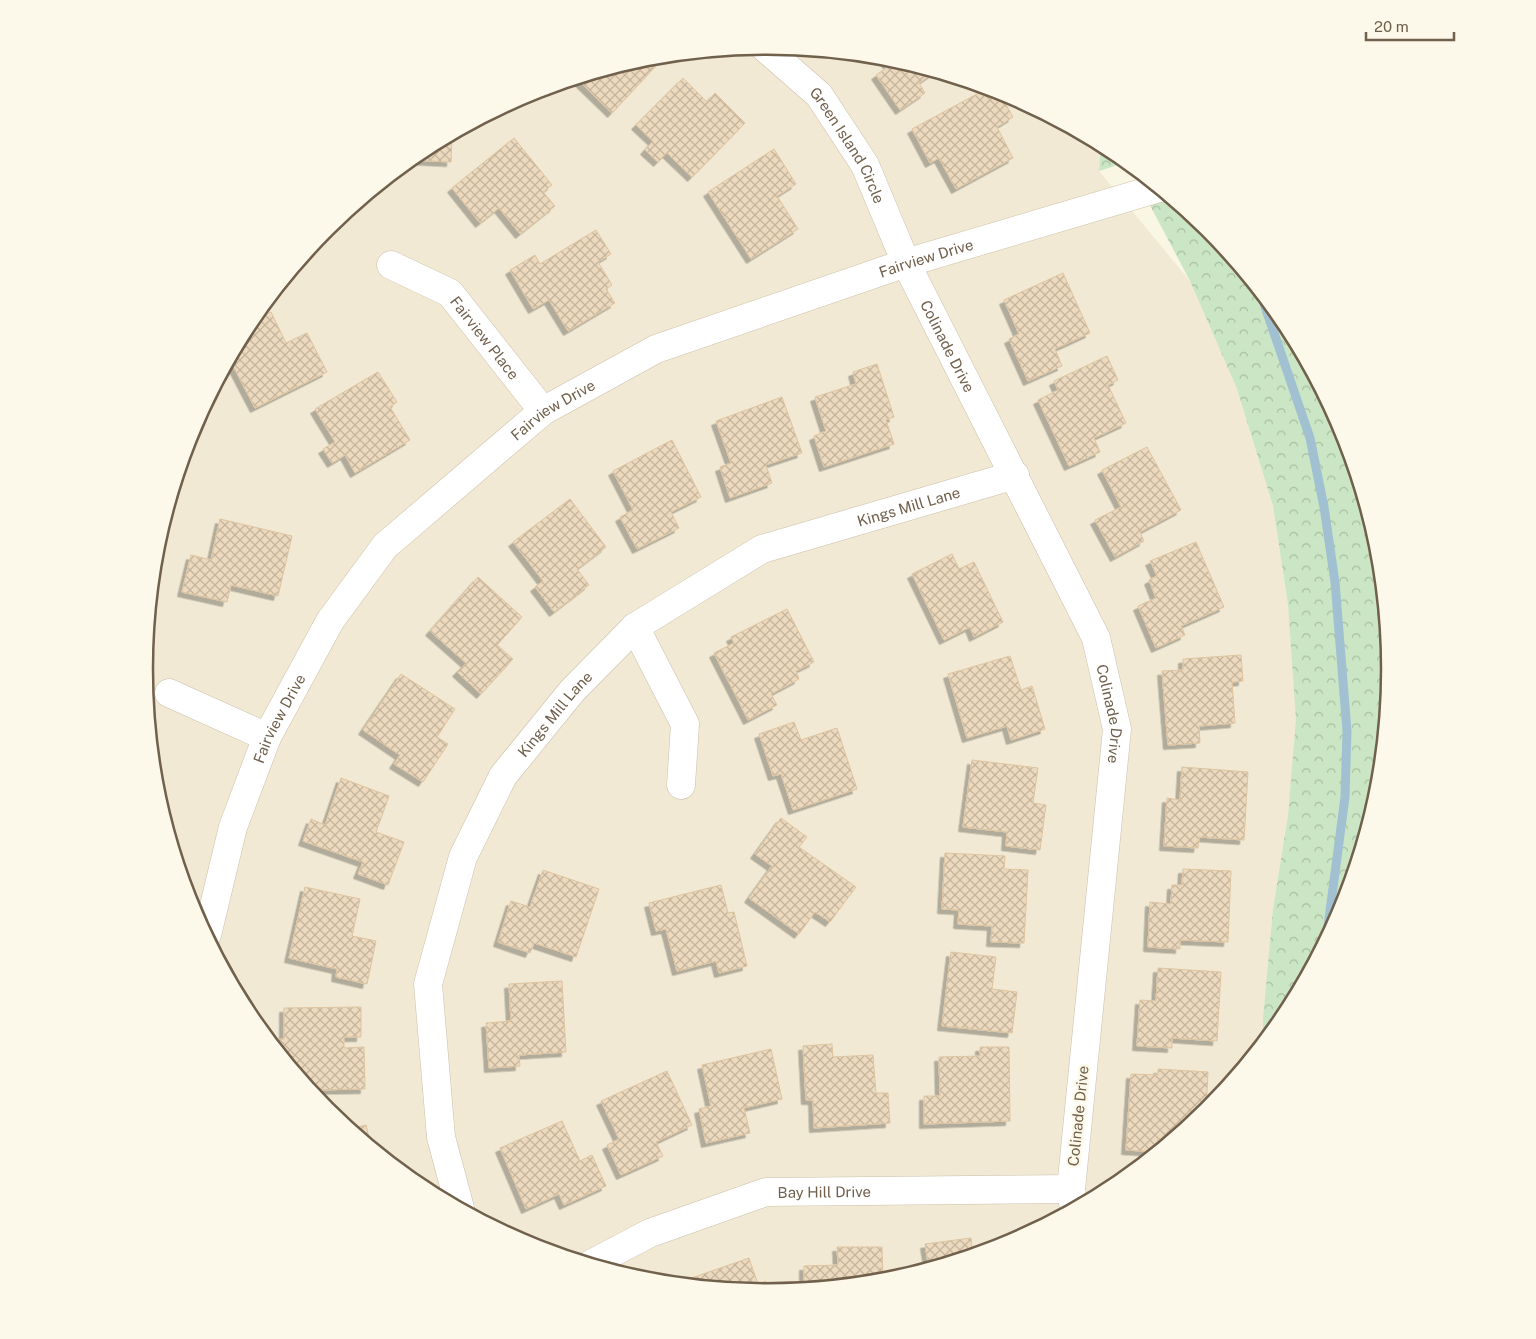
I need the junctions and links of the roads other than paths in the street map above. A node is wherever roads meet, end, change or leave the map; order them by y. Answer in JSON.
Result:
{"nodes":[{"id":1,"x":773,"y":55,"type":"edge"},
{"id":2,"x":1152,"y":190,"type":"edge"},
{"id":3,"x":906,"y":262,"type":"junction"},
{"id":4,"x":391,"y":265,"type":"dead end"},
{"id":5,"x":543,"y":411,"type":"junction"},
{"id":6,"x":1014,"y":475,"type":"junction"},
{"id":7,"x":634,"y":627,"type":"junction"},
{"id":8,"x":169,"y":693,"type":"dead end"},
{"id":9,"x":267,"y":736,"type":"junction"},
{"id":10,"x":681,"y":785,"type":"dead end"},
{"id":11,"x":209,"y":925,"type":"edge"},
{"id":12,"x":1073,"y":1199,"type":"edge"},
{"id":13,"x":458,"y":1200,"type":"edge"},
{"id":14,"x":599,"y":1260,"type":"edge"}],
"edges":[{"from":1,"to":3,"type":"street","name":"Green Island Circle"},
{"from":2,"to":3,"type":"street","name":"Fairview Drive"},
{"from":3,"to":5,"type":"street","name":"Fairview Drive"},
{"from":3,"to":6,"type":"street","name":"Colinade Drive"},
{"from":4,"to":5,"type":"street","name":"Fairview Place"},
{"from":5,"to":9,"type":"street","name":"Fairview Drive"},
{"from":6,"to":7,"type":"street","name":"Kings Mill Lane"},
{"from":6,"to":12,"type":"street","name":"Colinade Drive"},
{"from":7,"to":10,"type":"street"},
{"from":7,"to":13,"type":"street","name":"Kings Mill Lane"},
{"from":8,"to":9,"type":"street"},
{"from":9,"to":11,"type":"street","name":"Fairview Drive"},
{"from":12,"to":14,"type":"street","name":"Bay Hill Drive"}]}
